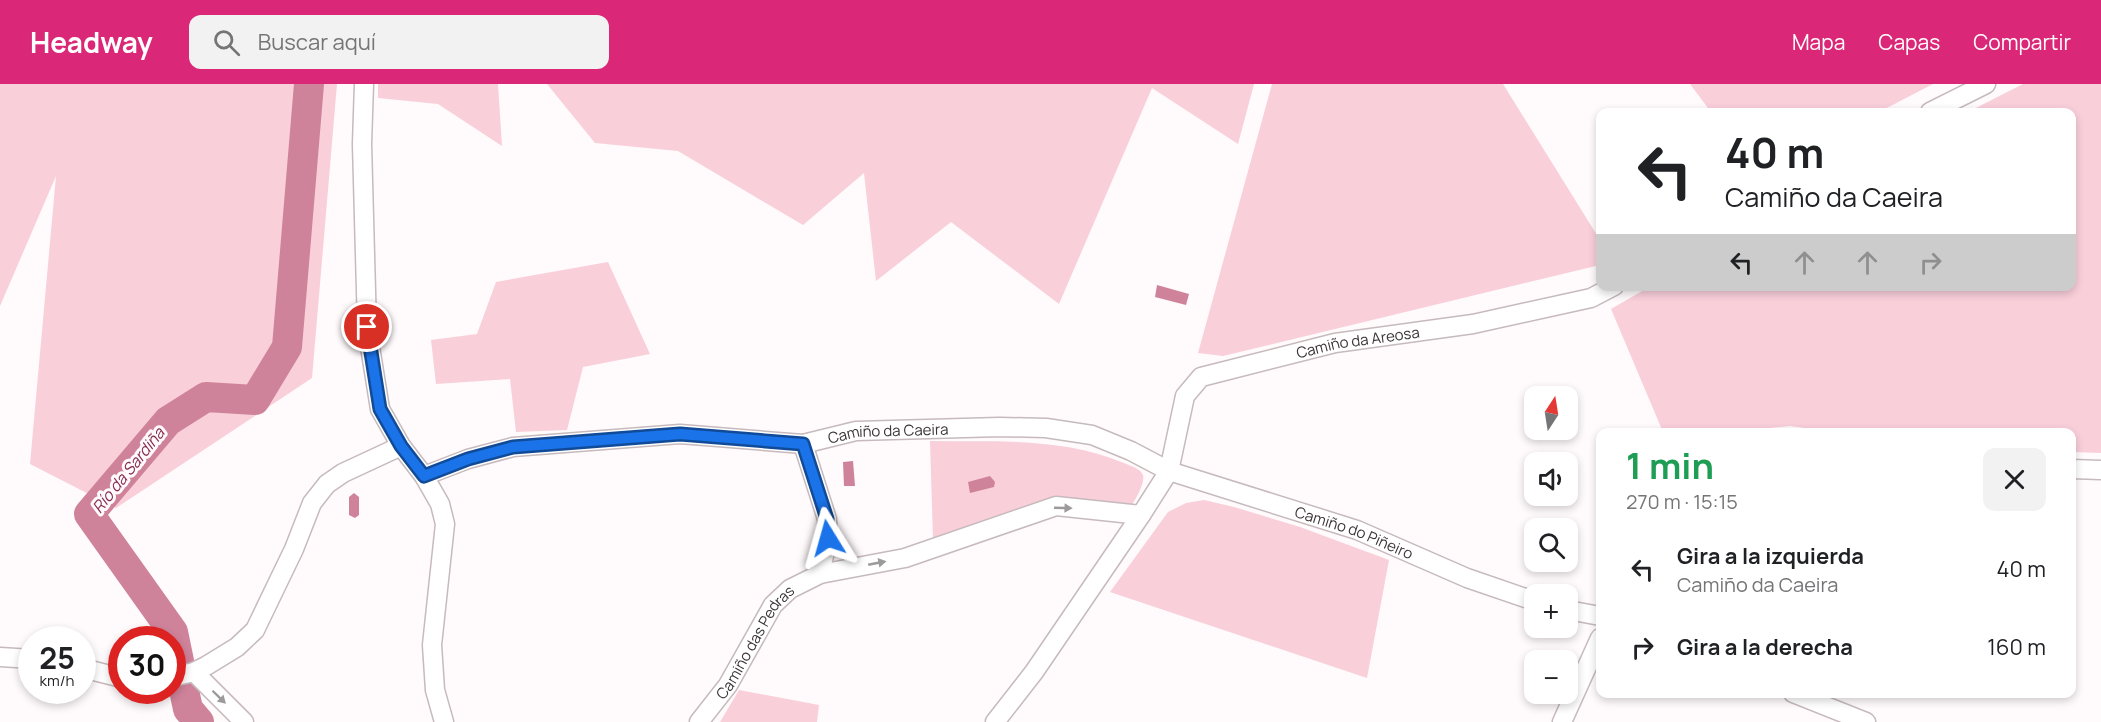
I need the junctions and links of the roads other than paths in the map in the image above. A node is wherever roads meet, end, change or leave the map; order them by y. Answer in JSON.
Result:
{"nodes":[{"id":1,"x":364,"y":84,"type":"edge"},
{"id":2,"x":1986,"y":84,"type":"edge"},
{"id":3,"x":1938,"y":108,"type":"edge"},
{"id":4,"x":1604,"y":291,"type":"edge"},
{"id":5,"x":803,"y":444,"type":"junction"},
{"id":6,"x":401,"y":446,"type":"junction"},
{"id":7,"x":2076,"y":469,"type":"edge"},
{"id":8,"x":2101,"y":470,"type":"edge"},
{"id":9,"x":1169,"y":471,"type":"junction"},
{"id":10,"x":424,"y":476,"type":"junction"},
{"id":11,"x":1141,"y":515,"type":"junction"},
{"id":12,"x":820,"y":574,"type":"junction"},
{"id":13,"x":1524,"y":598,"type":"edge"},
{"id":14,"x":1578,"y":612,"type":"edge"},
{"id":15,"x":1596,"y":615,"type":"edge"},
{"id":16,"x":1596,"y":647,"type":"edge"},
{"id":17,"x":0,"y":657,"type":"edge"},
{"id":18,"x":18,"y":658,"type":"edge"},
{"id":19,"x":194,"y":672,"type":"junction"},
{"id":20,"x":186,"y":674,"type":"edge"},
{"id":21,"x":1806,"y":698,"type":"edge"},
{"id":22,"x":244,"y":722,"type":"edge"},
{"id":23,"x":444,"y":722,"type":"edge"},
{"id":24,"x":699,"y":722,"type":"edge"},
{"id":25,"x":995,"y":722,"type":"edge"},
{"id":26,"x":1562,"y":722,"type":"edge"},
{"id":27,"x":1866,"y":722,"type":"edge"}],
"edges":[{"from":1,"to":6,"type":"street"},
{"from":2,"to":3,"type":"street"},
{"from":4,"to":9,"type":"street","name":"Camiño da Areosa"},
{"from":5,"to":9,"type":"street","name":"Camiño da Caeira"},
{"from":5,"to":10,"type":"street","name":"Camiño da Caeira"},
{"from":5,"to":12,"type":"street"},
{"from":6,"to":10,"type":"street"},
{"from":6,"to":19,"type":"street"},
{"from":7,"to":8,"type":"street"},
{"from":9,"to":11,"type":"street"},
{"from":9,"to":13,"type":"street","name":"Camiño do Piñeiro"},
{"from":10,"to":23,"type":"street"},
{"from":12,"to":11,"type":"street","name":"Camiño das Pedras","one_way":true},
{"from":11,"to":25,"type":"street"},
{"from":12,"to":24,"type":"street","name":"Camiño das Pedras"},
{"from":14,"to":15,"type":"street"},
{"from":16,"to":26,"type":"street"},
{"from":17,"to":18,"type":"street"},
{"from":19,"to":20,"type":"street"},
{"from":19,"to":22,"type":"street","one_way":true},
{"from":21,"to":27,"type":"street"}]}
